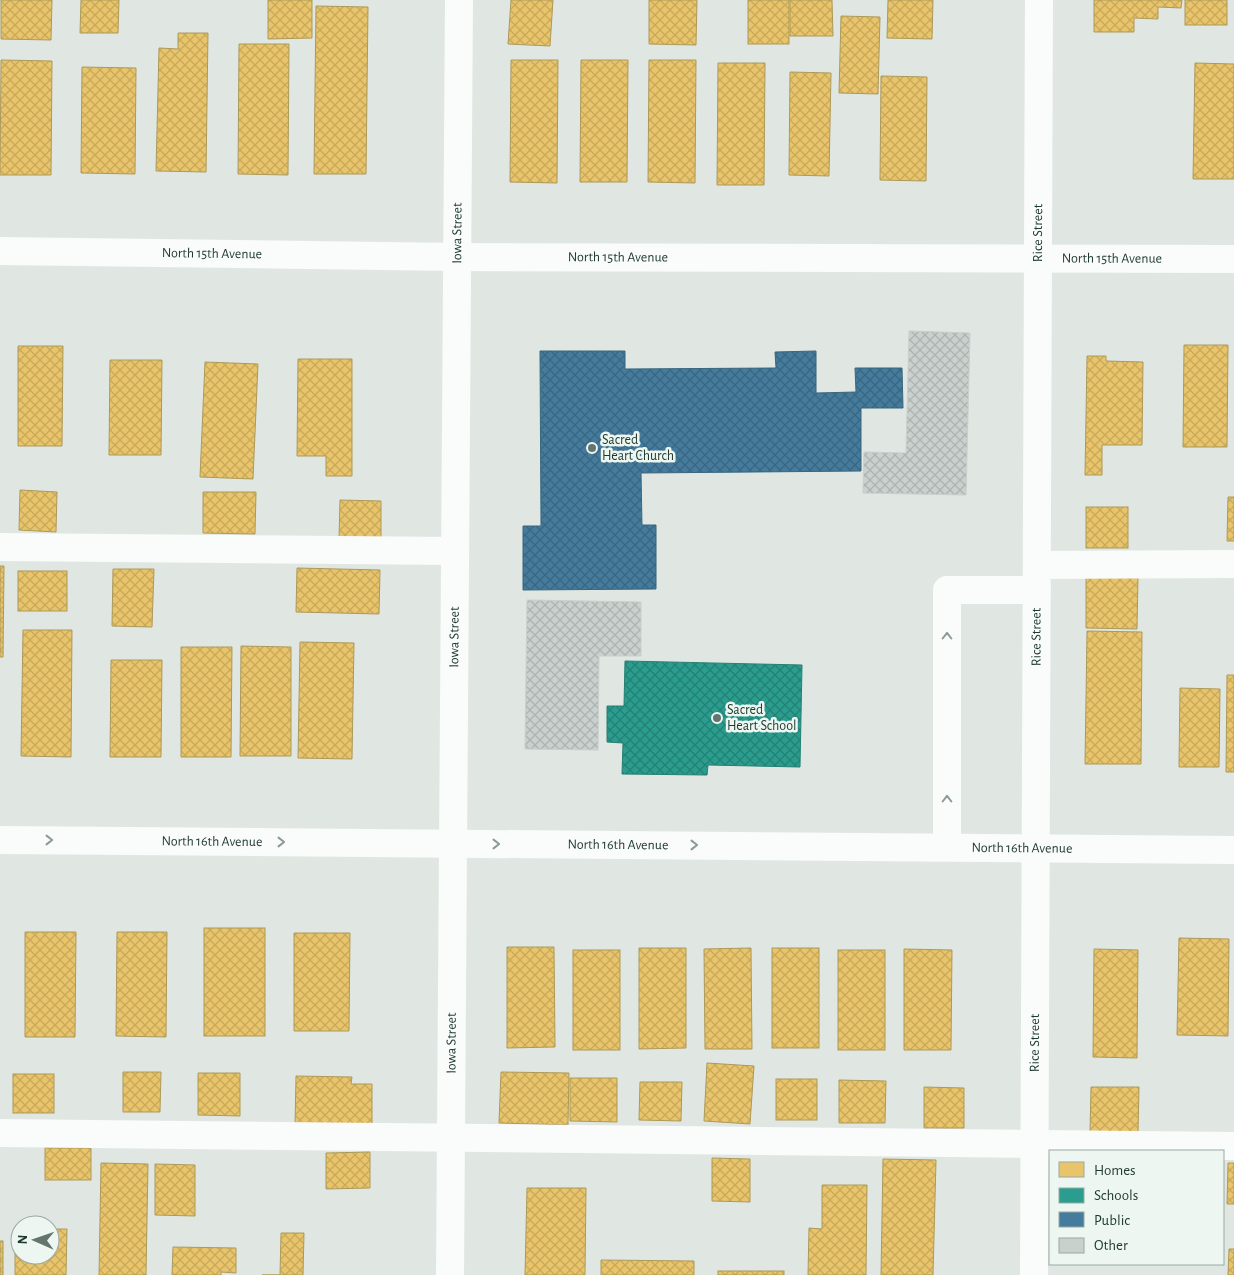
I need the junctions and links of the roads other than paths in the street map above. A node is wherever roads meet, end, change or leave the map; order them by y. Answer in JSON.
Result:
{"nodes":[{"id":1,"x":459,"y":0,"type":"edge"},
{"id":2,"x":1039,"y":0,"type":"edge"},
{"id":3,"x":0,"y":250,"type":"edge"},
{"id":4,"x":457,"y":258,"type":"junction"},
{"id":5,"x":1038,"y":258,"type":"junction"},
{"id":6,"x":1234,"y":259,"type":"edge"},
{"id":7,"x":0,"y":547,"type":"edge"},
{"id":8,"x":455,"y":551,"type":"junction"},
{"id":9,"x":1234,"y":564,"type":"edge"},
{"id":10,"x":1037,"y":577,"type":"junction"},
{"id":11,"x":0,"y":840,"type":"edge"},
{"id":12,"x":453,"y":844,"type":"junction"},
{"id":13,"x":947,"y":847,"type":"junction"},
{"id":14,"x":1036,"y":849,"type":"junction"},
{"id":15,"x":1234,"y":850,"type":"edge"},
{"id":16,"x":0,"y":1133,"type":"edge"},
{"id":17,"x":451,"y":1137,"type":"junction"},
{"id":18,"x":1035,"y":1144,"type":"junction"},
{"id":19,"x":1234,"y":1146,"type":"edge"},
{"id":20,"x":450,"y":1275,"type":"edge"},
{"id":21,"x":1034,"y":1275,"type":"edge"}],
"edges":[{"from":1,"to":4,"type":"street","name":"Iowa Street"},
{"from":2,"to":5,"type":"street","name":"Rice Street"},
{"from":3,"to":4,"type":"street","name":"North 15th Avenue"},
{"from":4,"to":5,"type":"street","name":"North 15th Avenue"},
{"from":4,"to":8,"type":"street","name":"Iowa Street"},
{"from":5,"to":6,"type":"street","name":"North 15th Avenue"},
{"from":5,"to":10,"type":"street","name":"Rice Street"},
{"from":7,"to":8,"type":"street"},
{"from":8,"to":12,"type":"street","name":"Iowa Street"},
{"from":9,"to":10,"type":"street"},
{"from":13,"to":10,"type":"street","one_way":true},
{"from":10,"to":14,"type":"street","name":"Rice Street"},
{"from":11,"to":12,"type":"street","name":"North 16th Avenue","one_way":true},
{"from":12,"to":13,"type":"street","name":"North 16th Avenue","one_way":true},
{"from":12,"to":17,"type":"street","name":"Iowa Street"},
{"from":13,"to":14,"type":"street","name":"North 16th Avenue"},
{"from":14,"to":15,"type":"street","name":"North 16th Avenue"},
{"from":14,"to":18,"type":"street","name":"Rice Street"},
{"from":16,"to":17,"type":"street"},
{"from":17,"to":18,"type":"street"},
{"from":17,"to":20,"type":"street","name":"Iowa Street"},
{"from":18,"to":19,"type":"street"},
{"from":18,"to":21,"type":"street","name":"Rice Street"}]}
